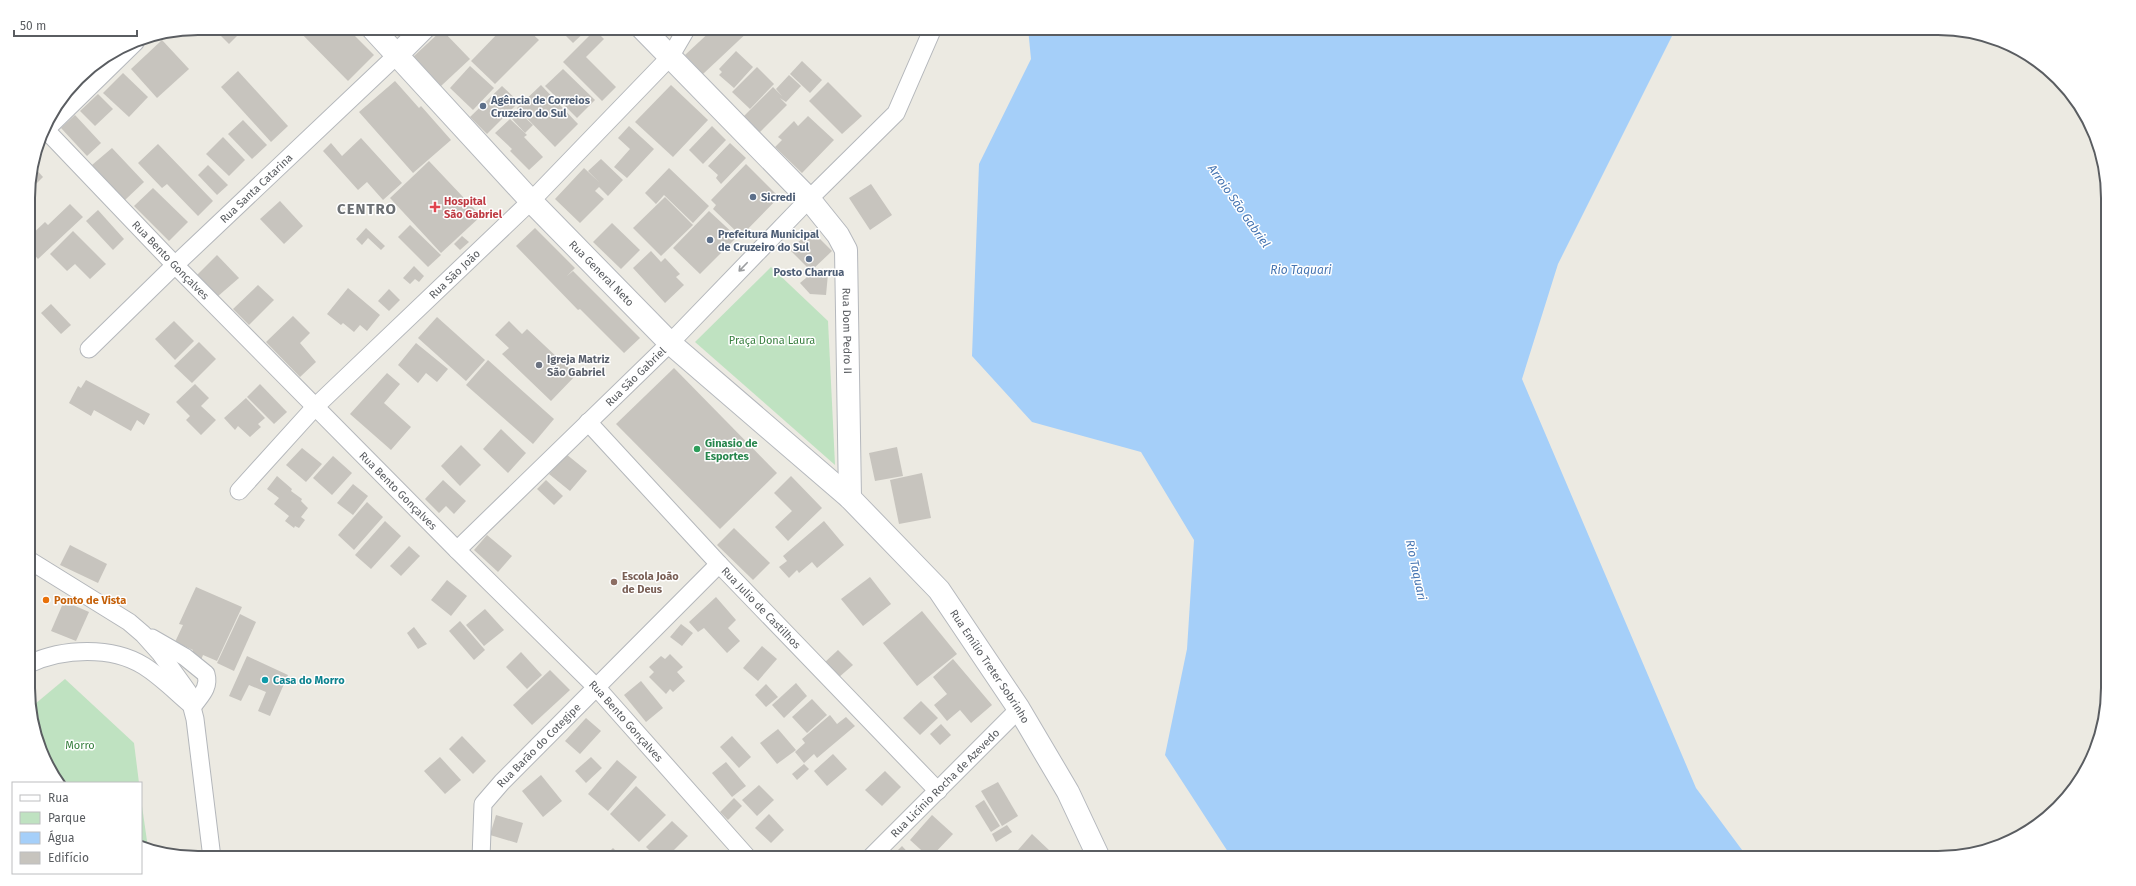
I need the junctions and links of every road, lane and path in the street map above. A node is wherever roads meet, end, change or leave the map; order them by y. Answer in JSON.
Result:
{"nodes":[{"id":1,"x":379,"y":35,"type":"edge"},
{"id":2,"x":417,"y":35,"type":"edge"},
{"id":3,"x":649,"y":35,"type":"edge"},
{"id":4,"x":683,"y":35,"type":"edge"},
{"id":5,"x":930,"y":35,"type":"edge"},
{"id":6,"x":398,"y":54,"type":"junction"},
{"id":7,"x":118,"y":56,"type":"edge"},
{"id":8,"x":670,"y":58,"type":"junction"},
{"id":9,"x":60,"y":113,"type":"edge"},
{"id":10,"x":49,"y":133,"type":"edge"},
{"id":11,"x":809,"y":199,"type":"junction"},
{"id":12,"x":532,"y":201,"type":"junction"},
{"id":13,"x":175,"y":264,"type":"junction"},
{"id":14,"x":670,"y":343,"type":"junction"},
{"id":15,"x":89,"y":348,"type":"dead end"},
{"id":16,"x":315,"y":407,"type":"junction"},
{"id":17,"x":588,"y":422,"type":"junction"},
{"id":18,"x":239,"y":492,"type":"dead end"},
{"id":19,"x":850,"y":498,"type":"junction"},
{"id":20,"x":457,"y":550,"type":"junction"},
{"id":21,"x":35,"y":564,"type":"edge"},
{"id":22,"x":719,"y":564,"type":"junction"},
{"id":23,"x":143,"y":634,"type":"junction"},
{"id":24,"x":35,"y":662,"type":"edge"},
{"id":25,"x":597,"y":688,"type":"junction"},
{"id":26,"x":192,"y":706,"type":"junction"},
{"id":27,"x":1019,"y":709,"type":"junction"},
{"id":28,"x":938,"y":791,"type":"junction"},
{"id":29,"x":211,"y":851,"type":"edge"},
{"id":30,"x":481,"y":851,"type":"edge"},
{"id":31,"x":742,"y":851,"type":"edge"},
{"id":32,"x":877,"y":851,"type":"edge"},
{"id":33,"x":1095,"y":851,"type":"edge"}],
"edges":[{"from":1,"to":6,"type":"main road","name":"Rua General Neto"},
{"from":2,"to":6,"type":"main road","name":"Rua Santa Catarina"},
{"from":3,"to":8,"type":"main road","name":"Rua Dom Pedro II"},
{"from":4,"to":8,"type":"street","name":"Rua São João"},
{"from":5,"to":11,"type":"street","name":"Rua São Gabriel"},
{"from":6,"to":12,"type":"main road","name":"Rua General Neto"},
{"from":6,"to":13,"type":"street","name":"Rua Santa Catarina"},
{"from":7,"to":9,"type":"main road"},
{"from":8,"to":11,"type":"main road","name":"Rua Dom Pedro II"},
{"from":8,"to":12,"type":"street","name":"Rua São João"},
{"from":10,"to":13,"type":"street","name":"Rua Bento Gonçalves"},
{"from":11,"to":14,"type":"street","name":"Rua São Gabriel","one_way":true},
{"from":11,"to":19,"type":"main road","name":"Rua Dom Pedro II"},
{"from":12,"to":14,"type":"main road","name":"Rua General Neto"},
{"from":12,"to":16,"type":"street","name":"Rua São João"},
{"from":13,"to":15,"type":"street","name":"Rua Santa Catarina"},
{"from":13,"to":16,"type":"street","name":"Rua Bento Gonçalves"},
{"from":14,"to":17,"type":"street","name":"Rua São Gabriel"},
{"from":14,"to":19,"type":"main road","name":"Rua General Neto"},
{"from":16,"to":18,"type":"street","name":"Rua São João"},
{"from":16,"to":20,"type":"street","name":"Rua Bento Gonçalves"},
{"from":17,"to":20,"type":"street","name":"Rua São Gabriel"},
{"from":17,"to":22,"type":"street","name":"Rua Julio de Castilhos"},
{"from":19,"to":27,"type":"main road","name":"Rua Emílio Treter Sobrinho"},
{"from":20,"to":25,"type":"street","name":"Rua Bento Gonçalves"},
{"from":21,"to":23,"type":"street"},
{"from":22,"to":25,"type":"street","name":"Rua Barão do Cotegipe"},
{"from":22,"to":28,"type":"street","name":"Rua Julio de Castilhos"},
{"from":23,"to":26,"type":"street"},
{"from":23,"to":26,"type":"street"},
{"from":24,"to":26,"type":"street"},
{"from":25,"to":30,"type":"street","name":"Rua Barão do Cotegipe"},
{"from":25,"to":31,"type":"street","name":"Rua Bento Gonçalves"},
{"from":26,"to":29,"type":"street"},
{"from":27,"to":28,"type":"street","name":"Rua Licínio Rocha de Azevedo"},
{"from":27,"to":33,"type":"main road","name":"Rua Emílio Treter Sobrinho"},
{"from":28,"to":32,"type":"street","name":"Rua Licínio Rocha de Azevedo"}]}
